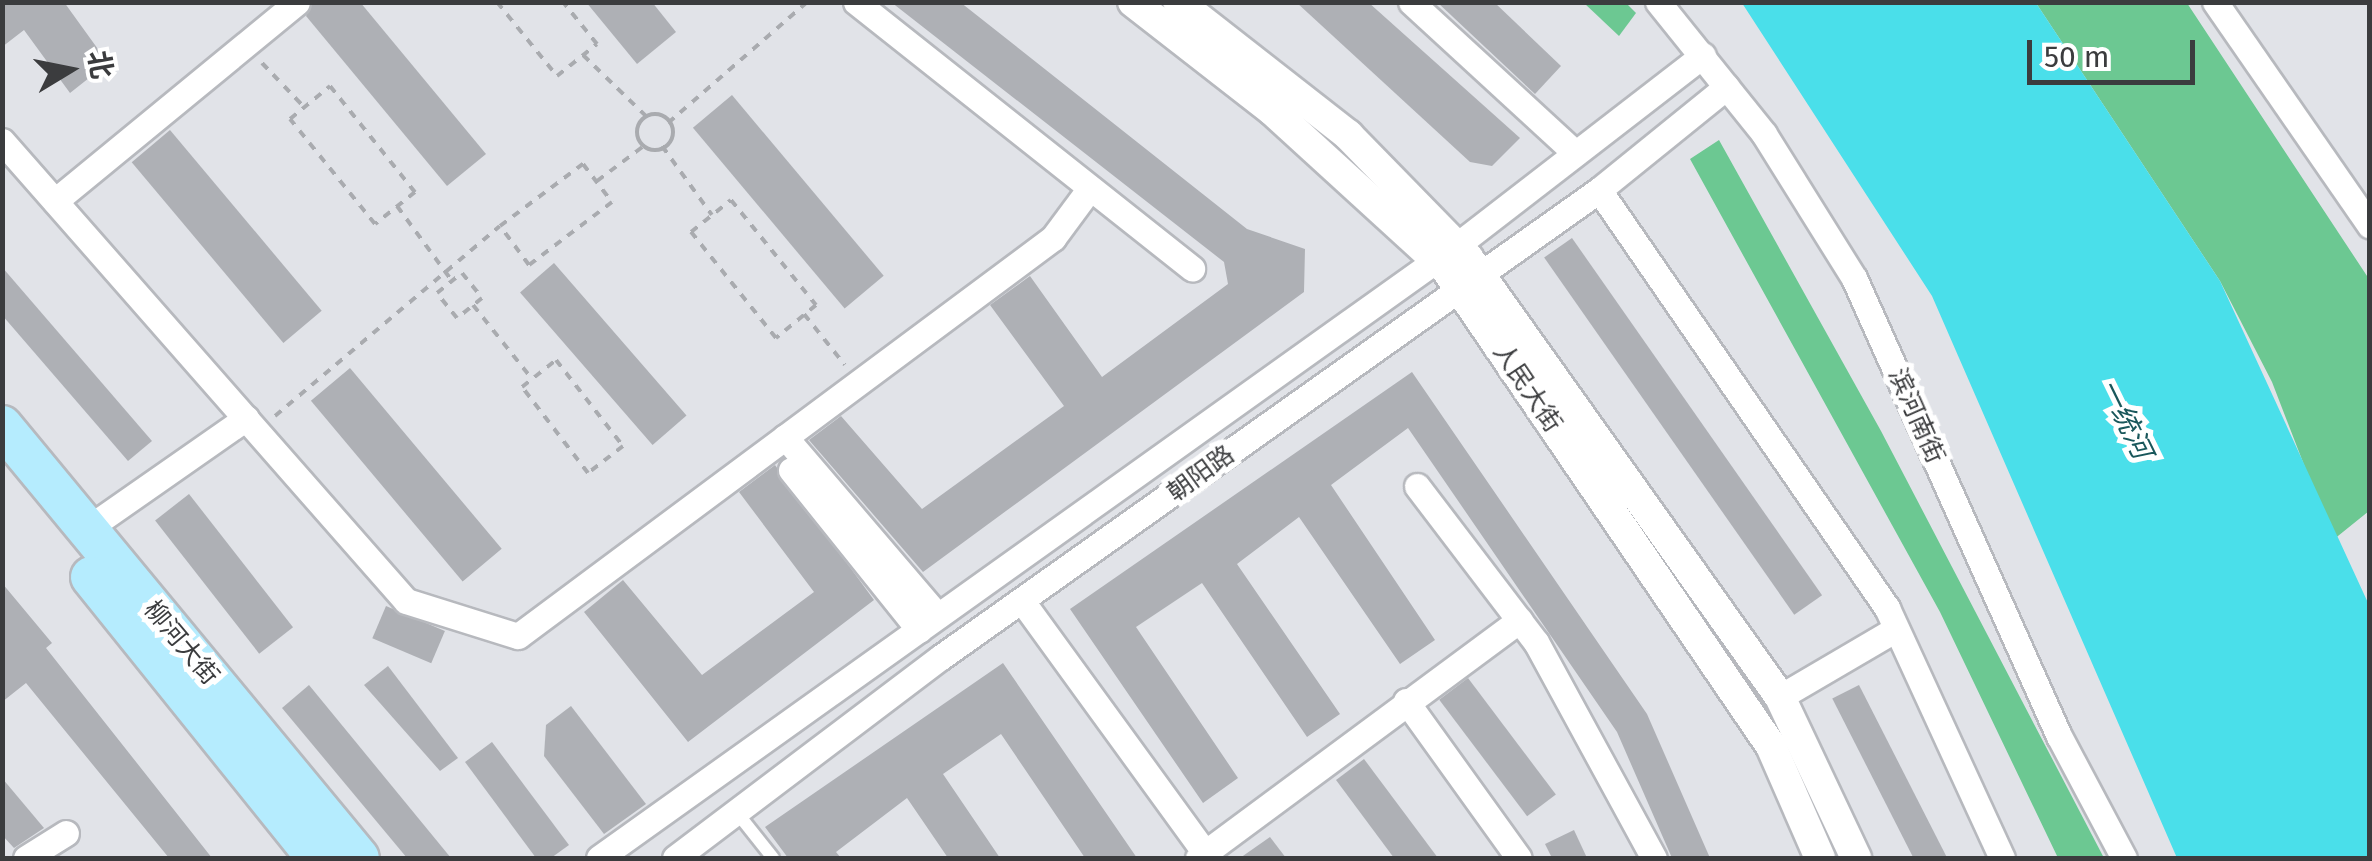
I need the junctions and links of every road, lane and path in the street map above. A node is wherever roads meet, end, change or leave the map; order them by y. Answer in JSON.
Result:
{"nodes":[{"id":1,"x":297,"y":2,"type":"edge"},
{"id":2,"x":498,"y":2,"type":"edge"},
{"id":3,"x":564,"y":2,"type":"edge"},
{"id":4,"x":807,"y":2,"type":"edge"},
{"id":5,"x":856,"y":2,"type":"edge"},
{"id":6,"x":1133,"y":2,"type":"edge"},
{"id":7,"x":1178,"y":2,"type":"edge"},
{"id":8,"x":1412,"y":2,"type":"edge"},
{"id":9,"x":1658,"y":2,"type":"edge"},
{"id":10,"x":2216,"y":2,"type":"edge"},
{"id":11,"x":245,"y":45,"type":"junction"},
{"id":12,"x":583,"y":55,"type":"junction"},
{"id":13,"x":1702,"y":55,"type":"junction"},
{"id":14,"x":1726,"y":87,"type":"junction"},
{"id":15,"x":304,"y":107,"type":"junction"},
{"id":16,"x":648,"y":118,"type":"junction"},
{"id":17,"x":668,"y":122,"type":"junction"},
{"id":18,"x":2,"y":141,"type":"edge"},
{"id":19,"x":645,"y":145,"type":"junction"},
{"id":20,"x":662,"y":146,"type":"junction"},
{"id":21,"x":1575,"y":153,"type":"junction"},
{"id":22,"x":596,"y":181,"type":"junction"},
{"id":23,"x":1090,"y":188,"type":"junction"},
{"id":24,"x":1598,"y":190,"type":"junction"},
{"id":25,"x":56,"y":201,"type":"junction"},
{"id":26,"x":396,"y":206,"type":"junction"},
{"id":27,"x":712,"y":215,"type":"junction"},
{"id":28,"x":500,"y":226,"type":"junction"},
{"id":29,"x":2370,"y":226,"type":"edge"},
{"id":30,"x":1447,"y":253,"type":"junction"},
{"id":31,"x":442,"y":268,"type":"junction"},
{"id":32,"x":1192,"y":268,"type":"dead end"},
{"id":33,"x":452,"y":281,"type":"junction"},
{"id":34,"x":1470,"y":282,"type":"junction"},
{"id":35,"x":473,"y":304,"type":"junction"},
{"id":36,"x":804,"y":314,"type":"junction"},
{"id":37,"x":532,"y":379,"type":"junction"},
{"id":38,"x":859,"y":382,"type":"junction"},
{"id":39,"x":251,"y":425,"type":"junction"},
{"id":40,"x":2,"y":426,"type":"edge"},
{"id":41,"x":778,"y":442,"type":"junction"},
{"id":42,"x":2,"y":470,"type":"edge"},
{"id":43,"x":1416,"y":486,"type":"dead end"},
{"id":44,"x":87,"y":529,"type":"junction"},
{"id":45,"x":1022,"y":601,"type":"junction"},
{"id":46,"x":1520,"y":620,"type":"junction"},
{"id":47,"x":929,"y":623,"type":"junction"},
{"id":48,"x":1896,"y":629,"type":"junction"},
{"id":49,"x":1780,"y":697,"type":"junction"},
{"id":50,"x":1406,"y":701,"type":"junction"},
{"id":51,"x":738,"y":814,"type":"junction"},
{"id":52,"x":66,"y":833,"type":"dead end"},
{"id":53,"x":1201,"y":856,"type":"edge"},
{"id":54,"x":26,"y":858,"type":"edge"},
{"id":55,"x":317,"y":858,"type":"edge"},
{"id":56,"x":359,"y":858,"type":"edge"},
{"id":57,"x":599,"y":858,"type":"edge"},
{"id":58,"x":675,"y":858,"type":"edge"},
{"id":59,"x":773,"y":858,"type":"edge"},
{"id":60,"x":1519,"y":858,"type":"edge"},
{"id":61,"x":1654,"y":858,"type":"edge"},
{"id":62,"x":1820,"y":858,"type":"edge"},
{"id":63,"x":1856,"y":858,"type":"edge"},
{"id":64,"x":2002,"y":858,"type":"edge"},
{"id":65,"x":2124,"y":858,"type":"edge"}],
"edges":[{"from":1,"to":11,"type":"street"},
{"from":2,"to":12,"type":"path"},
{"from":3,"to":12,"type":"path"},
{"from":4,"to":17,"type":"path"},
{"from":5,"to":23,"type":"street"},
{"from":6,"to":30,"type":"street","name":"人民大街"},
{"from":7,"to":30,"type":"street","name":"人民大街"},
{"from":8,"to":21,"type":"street"},
{"from":9,"to":13,"type":"street","name":"滨河南街"},
{"from":10,"to":29,"type":"street"},
{"from":11,"to":15,"type":"path"},
{"from":11,"to":25,"type":"street"},
{"from":12,"to":16,"type":"path"},
{"from":13,"to":14,"type":"street","name":"滨河南街"},
{"from":13,"to":21,"type":"street"},
{"from":14,"to":24,"type":"street","name":"朝阳路"},
{"from":14,"to":65,"type":"street","name":"滨河南街"},
{"from":15,"to":26,"type":"path"},
{"from":15,"to":26,"type":"path"},
{"from":16,"to":17,"type":"path"},
{"from":16,"to":19,"type":"path"},
{"from":17,"to":20,"type":"path"},
{"from":18,"to":25,"type":"street"},
{"from":19,"to":20,"type":"path"},
{"from":19,"to":22,"type":"path"},
{"from":20,"to":27,"type":"path"},
{"from":21,"to":30,"type":"street"},
{"from":22,"to":28,"type":"path"},
{"from":22,"to":28,"type":"path"},
{"from":23,"to":32,"type":"street"},
{"from":23,"to":38,"type":"street"},
{"from":24,"to":34,"type":"street","name":"朝阳路"},
{"from":24,"to":48,"type":"street"},
{"from":25,"to":39,"type":"street"},
{"from":26,"to":31,"type":"path"},
{"from":27,"to":36,"type":"path"},
{"from":27,"to":36,"type":"path"},
{"from":28,"to":31,"type":"path"},
{"from":30,"to":34,"type":"street","name":"人民大街"},
{"from":30,"to":47,"type":"street"},
{"from":31,"to":33,"type":"path"},
{"from":31,"to":39,"type":"path"},
{"from":33,"to":35,"type":"path"},
{"from":33,"to":35,"type":"path"},
{"from":34,"to":45,"type":"street","name":"朝阳路"},
{"from":34,"to":49,"type":"street","name":"人民大街"},
{"from":34,"to":62,"type":"street","name":"人民大街"},
{"from":35,"to":37,"type":"path"},
{"from":36,"to":38,"type":"path"},
{"from":37,"to":37,"type":"path"},
{"from":38,"to":41,"type":"street"},
{"from":39,"to":41,"type":"street"},
{"from":39,"to":44,"type":"street"},
{"from":40,"to":44,"type":"main road","name":"柳河大街"},
{"from":41,"to":47,"type":"street"},
{"from":42,"to":55,"type":"main road","name":"柳河大街"},
{"from":43,"to":46,"type":"street"},
{"from":44,"to":56,"type":"main road","name":"柳河大街"},
{"from":45,"to":51,"type":"street","name":"朝阳路"},
{"from":45,"to":53,"type":"street"},
{"from":46,"to":50,"type":"street"},
{"from":46,"to":61,"type":"street"},
{"from":47,"to":57,"type":"street"},
{"from":48,"to":49,"type":"street"},
{"from":48,"to":64,"type":"street"},
{"from":49,"to":63,"type":"street","name":"人民大街"},
{"from":50,"to":53,"type":"street"},
{"from":50,"to":60,"type":"street"},
{"from":51,"to":58,"type":"street","name":"朝阳路"},
{"from":51,"to":59,"type":"lane"},
{"from":52,"to":54,"type":"street"}]}
